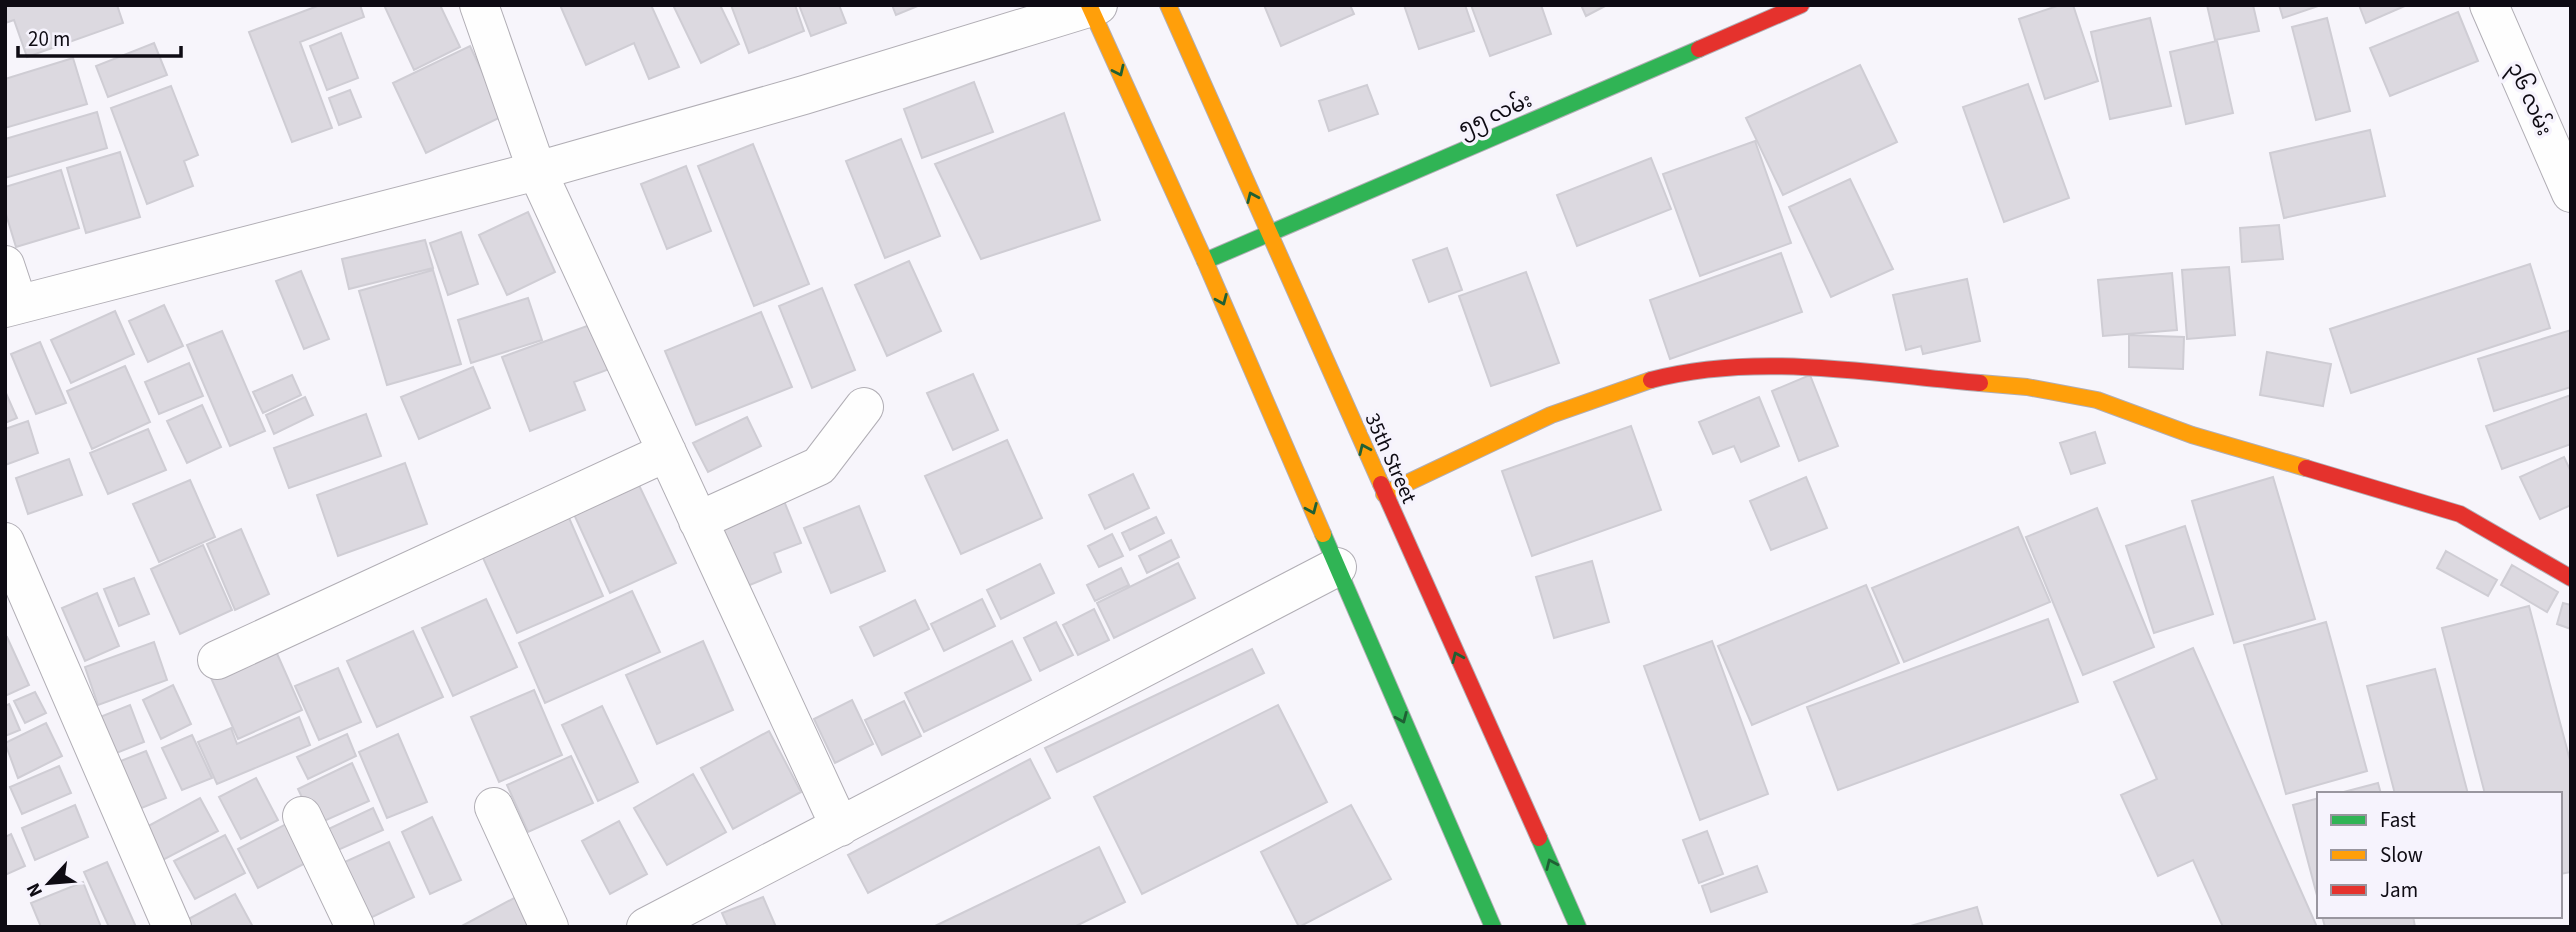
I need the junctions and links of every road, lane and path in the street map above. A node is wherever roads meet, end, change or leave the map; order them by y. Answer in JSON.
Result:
{"nodes":[{"id":1,"x":480,"y":5,"type":"edge"},
{"id":2,"x":1168,"y":5,"type":"edge"},
{"id":3,"x":1801,"y":5,"type":"edge"},
{"id":4,"x":2488,"y":5,"type":"edge"},
{"id":5,"x":1093,"y":6,"type":"edge"},
{"id":6,"x":537,"y":171,"type":"junction"},
{"id":7,"x":2571,"y":192,"type":"edge"},
{"id":8,"x":1269,"y":234,"type":"junction"},
{"id":9,"x":1205,"y":261,"type":"junction"},
{"id":10,"x":5,"y":265,"type":"edge"},
{"id":11,"x":12,"y":306,"type":"edge"},
{"id":12,"x":864,"y":407,"type":"dead end"},
{"id":13,"x":667,"y":452,"type":"junction"},
{"id":14,"x":1384,"y":494,"type":"junction"},
{"id":15,"x":698,"y":521,"type":"junction"},
{"id":16,"x":5,"y":542,"type":"edge"},
{"id":17,"x":1336,"y":567,"type":"junction"},
{"id":18,"x":2571,"y":578,"type":"edge"},
{"id":19,"x":217,"y":660,"type":"dead end"},
{"id":20,"x":494,"y":807,"type":"dead end"},
{"id":21,"x":302,"y":816,"type":"dead end"},
{"id":22,"x":839,"y":827,"type":"junction"},
{"id":23,"x":172,"y":927,"type":"edge"},
{"id":24,"x":355,"y":927,"type":"edge"},
{"id":25,"x":549,"y":927,"type":"edge"},
{"id":26,"x":646,"y":927,"type":"edge"},
{"id":27,"x":1493,"y":927,"type":"edge"},
{"id":28,"x":1578,"y":927,"type":"edge"}],
"edges":[{"from":1,"to":6,"type":"street"},
{"from":8,"to":2,"type":"main road","name":"35th Street","one_way":true},
{"from":3,"to":8,"type":"main road","name":"၅၅ လမ်း"},
{"from":4,"to":7,"type":"street","name":"၃၆ လမ်း"},
{"from":5,"to":6,"type":"street"},
{"from":5,"to":9,"type":"main road","one_way":true},
{"from":6,"to":11,"type":"street"},
{"from":6,"to":13,"type":"street"},
{"from":8,"to":9,"type":"main road","name":"၅၅ လမ်း"},
{"from":14,"to":8,"type":"main road","name":"35th Street","one_way":true},
{"from":9,"to":17,"type":"main road","one_way":true},
{"from":10,"to":11,"type":"street"},
{"from":12,"to":15,"type":"street"},
{"from":13,"to":15,"type":"street"},
{"from":13,"to":19,"type":"street"},
{"from":14,"to":18,"type":"main road"},
{"from":28,"to":14,"type":"main road","name":"35th Street","one_way":true},
{"from":15,"to":22,"type":"street"},
{"from":16,"to":23,"type":"street"},
{"from":17,"to":22,"type":"street"},
{"from":17,"to":27,"type":"main road","one_way":true},
{"from":20,"to":25,"type":"street"},
{"from":21,"to":24,"type":"street"},
{"from":22,"to":26,"type":"street"}]}
